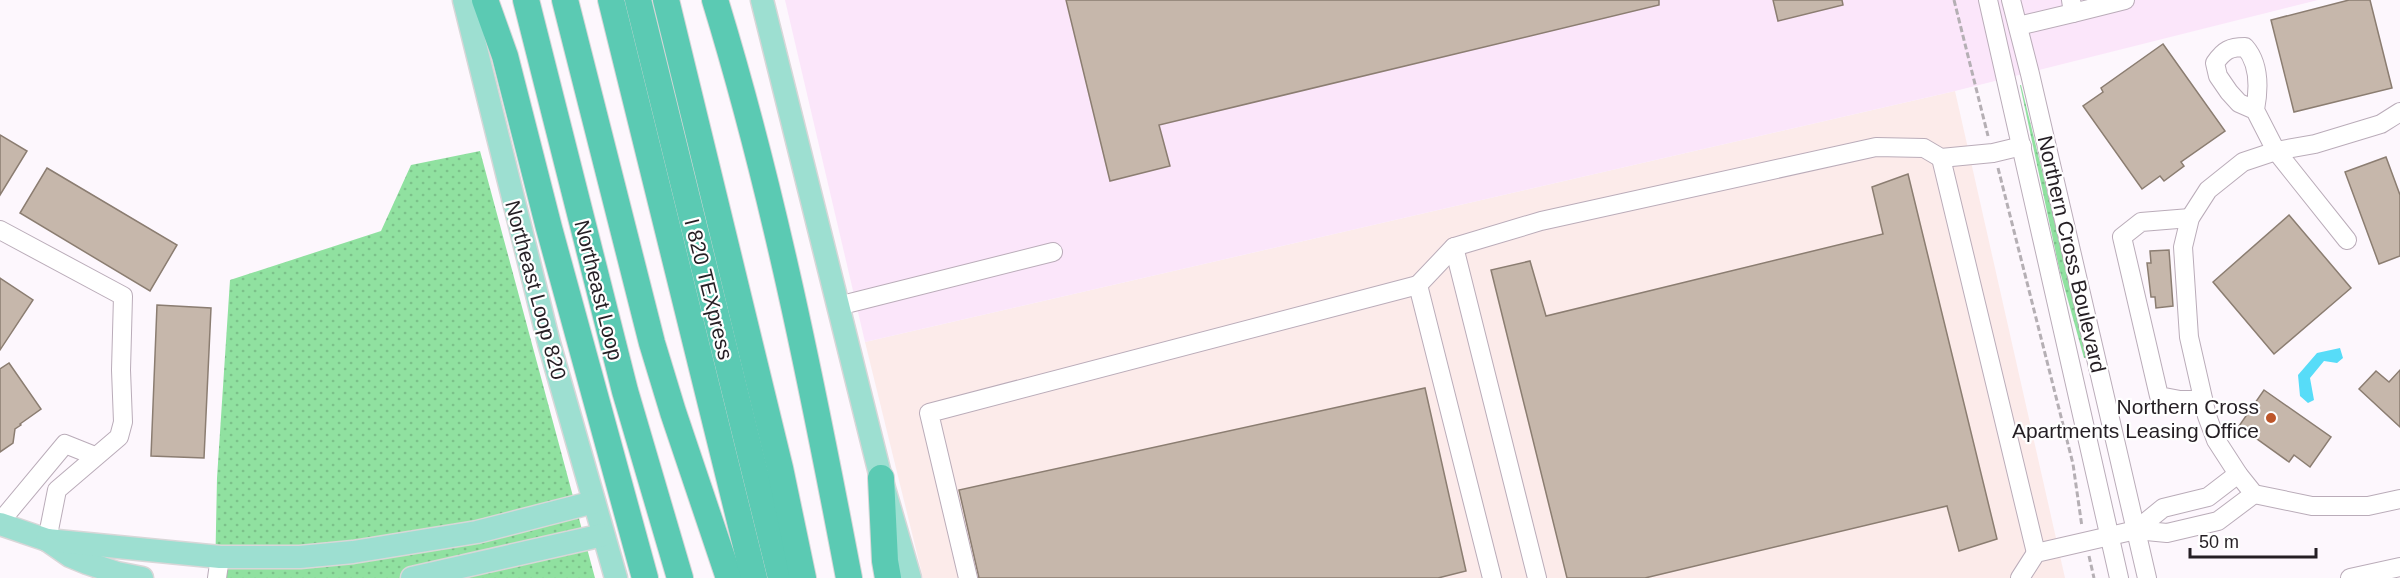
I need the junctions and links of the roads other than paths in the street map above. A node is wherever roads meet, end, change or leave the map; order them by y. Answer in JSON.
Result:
{"nodes":[{"id":1,"x":464,"y":0,"type":"edge"},
{"id":2,"x":485,"y":0,"type":"edge"},
{"id":3,"x":526,"y":0,"type":"edge"},
{"id":4,"x":566,"y":0,"type":"edge"},
{"id":5,"x":611,"y":0,"type":"edge"},
{"id":6,"x":638,"y":0,"type":"edge"},
{"id":7,"x":666,"y":0,"type":"edge"},
{"id":8,"x":715,"y":0,"type":"edge"},
{"id":9,"x":762,"y":0,"type":"edge"},
{"id":10,"x":1988,"y":0,"type":"edge"},
{"id":11,"x":2011,"y":0,"type":"edge"},
{"id":12,"x":2125,"y":0,"type":"edge"},
{"id":13,"x":2072,"y":6,"type":"edge"},
{"id":14,"x":2018,"y":26,"type":"junction"},
{"id":15,"x":2255,"y":110,"type":"dead end"},
{"id":16,"x":2400,"y":112,"type":"edge"},
{"id":17,"x":2022,"y":146,"type":"junction"},
{"id":18,"x":2276,"y":150,"type":"junction"},
{"id":19,"x":1941,"y":158,"type":"junction"},
{"id":20,"x":2190,"y":218,"type":"junction"},
{"id":21,"x":0,"y":230,"type":"edge"},
{"id":22,"x":2347,"y":240,"type":"dead end"},
{"id":23,"x":1454,"y":247,"type":"junction"},
{"id":24,"x":1053,"y":252,"type":"dead end"},
{"id":25,"x":1418,"y":285,"type":"junction"},
{"id":26,"x":838,"y":306,"type":"junction"},
{"id":27,"x":2203,"y":400,"type":"junction"},
{"id":28,"x":95,"y":456,"type":"junction"},
{"id":29,"x":2238,"y":474,"type":"junction"},
{"id":30,"x":37,"y":476,"type":"junction"},
{"id":31,"x":881,"y":478,"type":"junction"},
{"id":32,"x":57,"y":490,"type":"junction"},
{"id":33,"x":2254,"y":494,"type":"junction"},
{"id":34,"x":2400,"y":499,"type":"edge"},
{"id":35,"x":594,"y":502,"type":"junction"},
{"id":36,"x":0,"y":523,"type":"edge"},
{"id":37,"x":2136,"y":530,"type":"junction"},
{"id":38,"x":603,"y":535,"type":"junction"},
{"id":39,"x":2110,"y":537,"type":"junction"},
{"id":40,"x":438,"y":538,"type":"junction"},
{"id":41,"x":47,"y":540,"type":"junction"},
{"id":42,"x":2036,"y":553,"type":"junction"},
{"id":43,"x":2400,"y":567,"type":"edge"},
{"id":44,"x":218,"y":568,"type":"edge"},
{"id":45,"x":446,"y":570,"type":"junction"},
{"id":46,"x":142,"y":578,"type":"edge"},
{"id":47,"x":412,"y":578,"type":"edge"},
{"id":48,"x":616,"y":578,"type":"edge"},
{"id":49,"x":645,"y":578,"type":"edge"},
{"id":50,"x":680,"y":578,"type":"edge"},
{"id":51,"x":729,"y":578,"type":"edge"},
{"id":52,"x":754,"y":578,"type":"edge"},
{"id":53,"x":781,"y":578,"type":"edge"},
{"id":54,"x":803,"y":578,"type":"edge"},
{"id":55,"x":849,"y":578,"type":"edge"},
{"id":56,"x":888,"y":578,"type":"edge"},
{"id":57,"x":910,"y":578,"type":"edge"},
{"id":58,"x":968,"y":578,"type":"edge"},
{"id":59,"x":1492,"y":578,"type":"edge"},
{"id":60,"x":1537,"y":578,"type":"edge"},
{"id":61,"x":2020,"y":578,"type":"edge"},
{"id":62,"x":2119,"y":578,"type":"edge"},
{"id":63,"x":2147,"y":578,"type":"edge"},
{"id":64,"x":2350,"y":578,"type":"edge"}],
"edges":[{"from":1,"to":35,"type":"main road","name":"Northeast Loop 820"},
{"from":2,"to":49,"type":"highway"},
{"from":3,"to":50,"type":"highway","name":"Northeast Loop"},
{"from":4,"to":51,"type":"highway"},
{"from":5,"to":52,"type":"highway","name":"I 820 TEXpress"},
{"from":6,"to":53,"type":"highway","name":"I 820 TEXpress"},
{"from":7,"to":54,"type":"highway"},
{"from":8,"to":55,"type":"highway"},
{"from":9,"to":26,"type":"main road"},
{"from":10,"to":17,"type":"street","name":"Northern Cross Boulevard"},
{"from":11,"to":14,"type":"street","name":"Northern Cross Boulevard"},
{"from":12,"to":13,"type":"street"},
{"from":13,"to":14,"type":"street"},
{"from":14,"to":37,"type":"street","name":"Northern Cross Boulevard"},
{"from":15,"to":18,"type":"street"},
{"from":16,"to":18,"type":"street"},
{"from":17,"to":19,"type":"street"},
{"from":17,"to":39,"type":"street","name":"Northern Cross Boulevard"},
{"from":18,"to":20,"type":"street"},
{"from":18,"to":22,"type":"street"},
{"from":19,"to":23,"type":"street"},
{"from":19,"to":42,"type":"street"},
{"from":20,"to":27,"type":"street"},
{"from":20,"to":27,"type":"street"},
{"from":21,"to":28,"type":"street"},
{"from":23,"to":25,"type":"street"},
{"from":23,"to":60,"type":"street"},
{"from":24,"to":26,"type":"street"},
{"from":25,"to":58,"type":"street"},
{"from":25,"to":59,"type":"street"},
{"from":26,"to":31,"type":"main road"},
{"from":27,"to":29,"type":"street"},
{"from":28,"to":30,"type":"street"},
{"from":28,"to":32,"type":"street"},
{"from":29,"to":33,"type":"street"},
{"from":29,"to":37,"type":"street"},
{"from":30,"to":32,"type":"street"},
{"from":30,"to":36,"type":"street"},
{"from":31,"to":56,"type":"highway"},
{"from":31,"to":57,"type":"main road"},
{"from":32,"to":41,"type":"street"},
{"from":33,"to":34,"type":"street"},
{"from":33,"to":37,"type":"street"},
{"from":35,"to":38,"type":"main road","name":"Northeast Loop 820"},
{"from":35,"to":40,"type":"main road"},
{"from":36,"to":41,"type":"main road"},
{"from":37,"to":39,"type":"street"},
{"from":37,"to":63,"type":"street","name":"Northern Cross Boulevard"},
{"from":38,"to":45,"type":"main road"},
{"from":38,"to":48,"type":"main road","name":"Northeast Loop 820"},
{"from":39,"to":42,"type":"street"},
{"from":39,"to":62,"type":"street","name":"Northern Cross Boulevard"},
{"from":40,"to":44,"type":"main road"},
{"from":40,"to":45,"type":"main road"},
{"from":41,"to":44,"type":"main road"},
{"from":41,"to":46,"type":"main road"},
{"from":42,"to":61,"type":"street"},
{"from":43,"to":64,"type":"street"},
{"from":45,"to":47,"type":"main road"}]}
